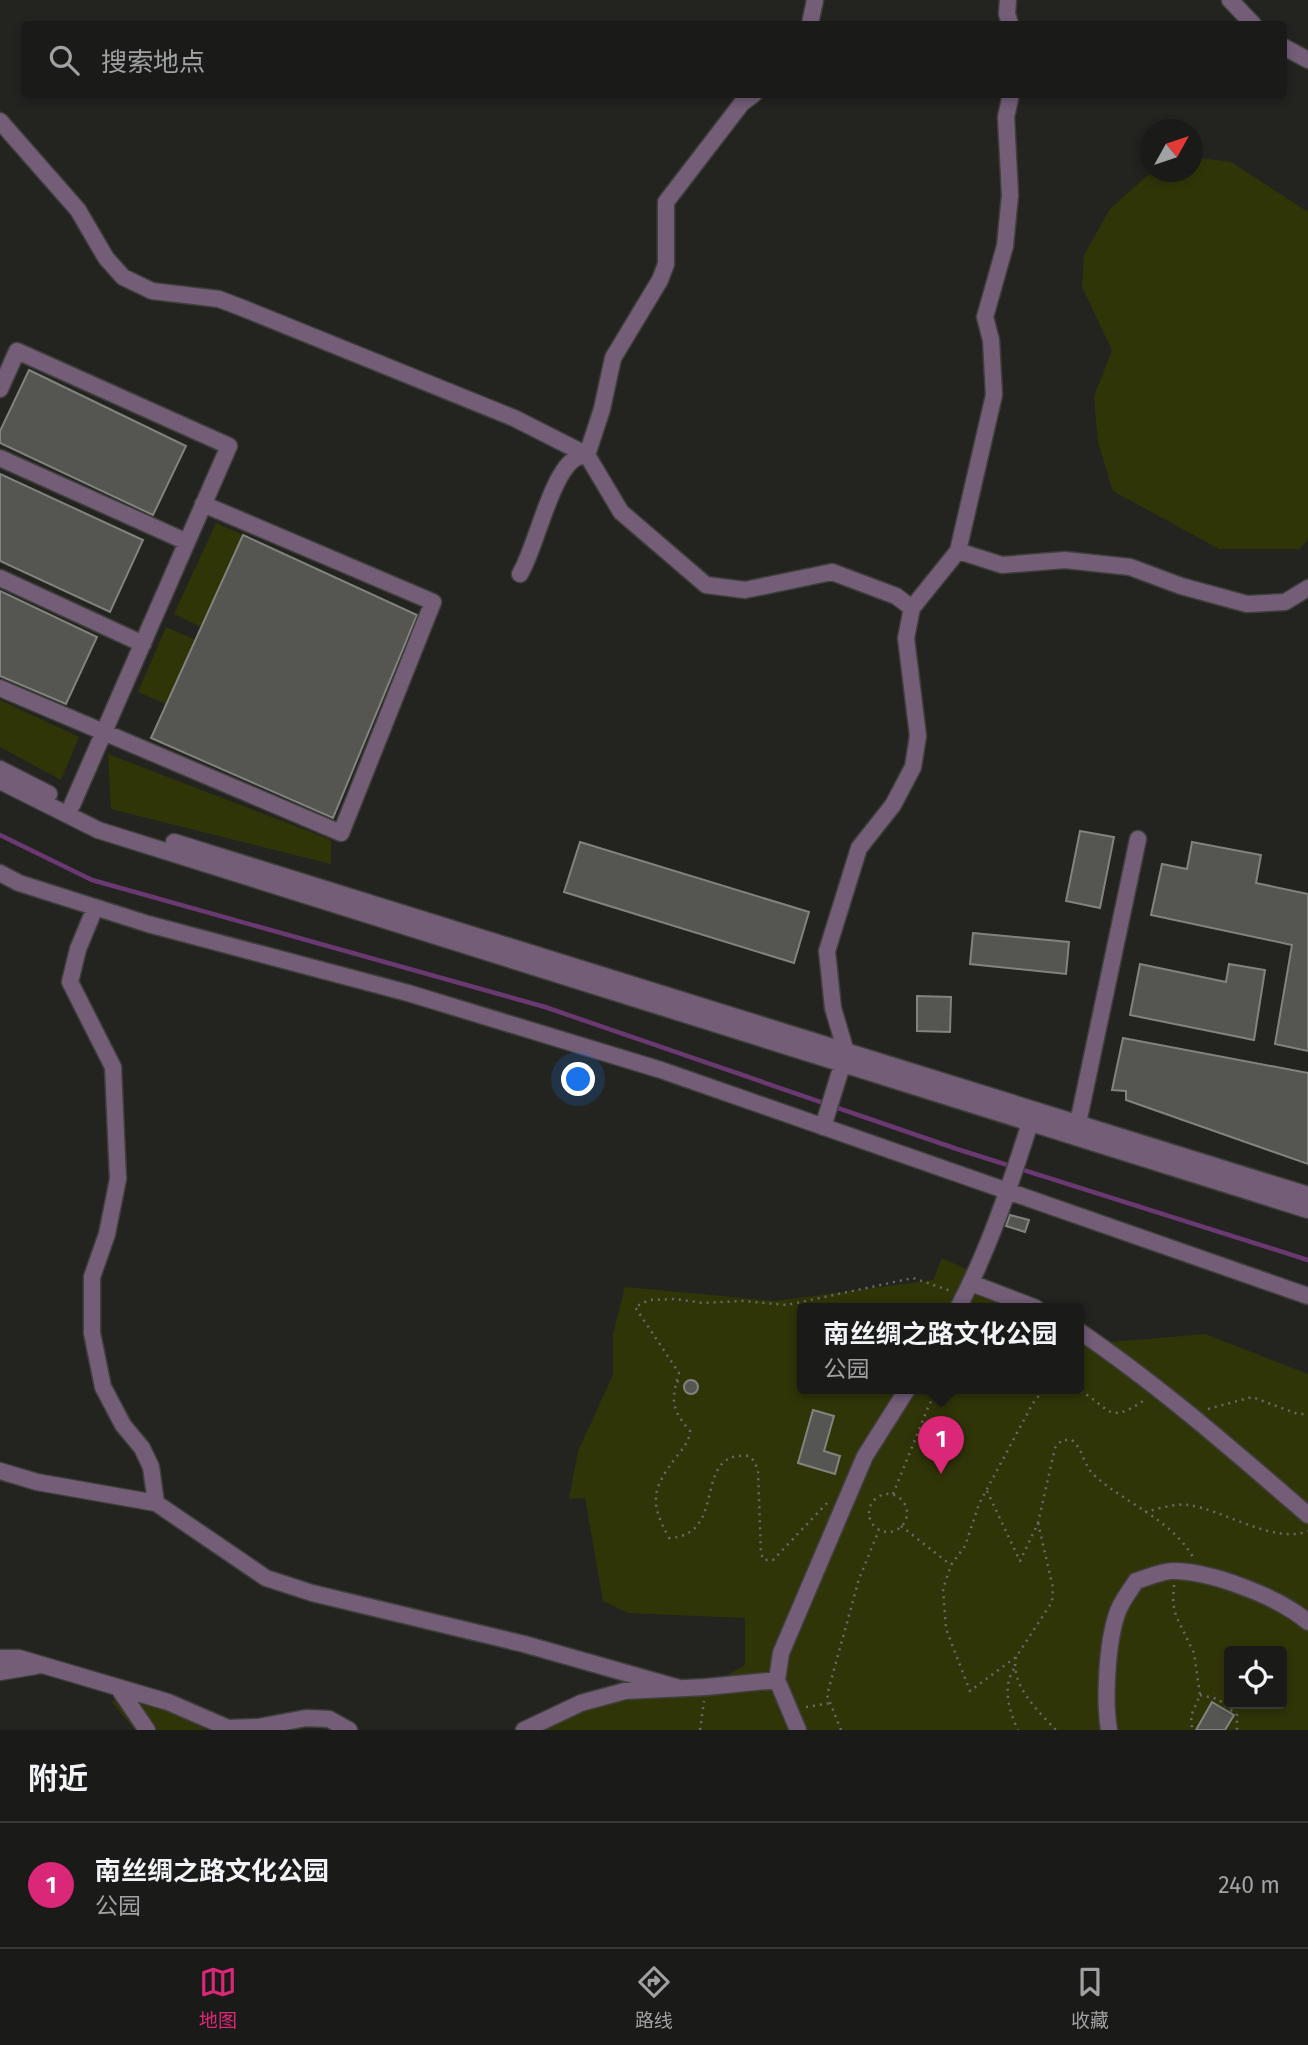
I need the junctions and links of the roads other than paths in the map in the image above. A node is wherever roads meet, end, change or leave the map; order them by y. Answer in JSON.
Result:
{"nodes":[{"id":1,"x":816,"y":0,"type":"edge"},
{"id":2,"x":1008,"y":0,"type":"edge"},
{"id":3,"x":1230,"y":0,"type":"edge"},
{"id":4,"x":811,"y":21,"type":"edge"},
{"id":5,"x":1009,"y":21,"type":"edge"},
{"id":6,"x":1250,"y":21,"type":"edge"},
{"id":7,"x":1287,"y":49,"type":"edge"},
{"id":8,"x":1308,"y":60,"type":"edge"},
{"id":9,"x":749,"y":98,"type":"edge"},
{"id":10,"x":1010,"y":98,"type":"edge"},
{"id":11,"x":0,"y":121,"type":"edge"},
{"id":12,"x":0,"y":389,"type":"edge"},
{"id":13,"x":587,"y":455,"type":"junction"},
{"id":14,"x":0,"y":458,"type":"edge"},
{"id":15,"x":203,"y":504,"type":"junction"},
{"id":16,"x":187,"y":542,"type":"junction"},
{"id":17,"x":958,"y":551,"type":"junction"},
{"id":18,"x":520,"y":574,"type":"dead end"},
{"id":19,"x":0,"y":578,"type":"edge"},
{"id":20,"x":1308,"y":588,"type":"edge"},
{"id":21,"x":912,"y":608,"type":"junction"},
{"id":22,"x":142,"y":644,"type":"junction"},
{"id":23,"x":0,"y":688,"type":"edge"},
{"id":24,"x":103,"y":733,"type":"junction"},
{"id":25,"x":0,"y":769,"type":"edge"},
{"id":26,"x":0,"y":781,"type":"edge"},
{"id":27,"x":72,"y":805,"type":"junction"},
{"id":28,"x":1138,"y":839,"type":"dead end"},
{"id":29,"x":0,"y":873,"type":"edge"},
{"id":30,"x":95,"y":908,"type":"junction"},
{"id":31,"x":845,"y":1058,"type":"junction"},
{"id":32,"x":1030,"y":1123,"type":"junction"},
{"id":33,"x":1078,"y":1124,"type":"junction"},
{"id":34,"x":823,"y":1127,"type":"junction"},
{"id":35,"x":1008,"y":1192,"type":"junction"},
{"id":36,"x":1308,"y":1195,"type":"edge"},
{"id":37,"x":1308,"y":1210,"type":"edge"},
{"id":38,"x":965,"y":1295,"type":"edge"},
{"id":39,"x":1308,"y":1296,"type":"edge"},
{"id":40,"x":1009,"y":1303,"type":"edge"},
{"id":41,"x":1084,"y":1334,"type":"edge"},
{"id":42,"x":904,"y":1394,"type":"edge"},
{"id":43,"x":0,"y":1471,"type":"edge"},
{"id":44,"x":156,"y":1503,"type":"junction"},
{"id":45,"x":1308,"y":1515,"type":"edge"},
{"id":46,"x":1308,"y":1622,"type":"edge"},
{"id":47,"x":0,"y":1658,"type":"edge"},
{"id":48,"x":42,"y":1665,"type":"junction"},
{"id":49,"x":0,"y":1672,"type":"edge"},
{"id":50,"x":777,"y":1680,"type":"junction"},
{"id":51,"x":679,"y":1688,"type":"junction"},
{"id":52,"x":119,"y":1689,"type":"junction"},
{"id":53,"x":147,"y":1730,"type":"edge"},
{"id":54,"x":349,"y":1730,"type":"edge"},
{"id":55,"x":524,"y":1730,"type":"edge"},
{"id":56,"x":798,"y":1730,"type":"edge"},
{"id":57,"x":1109,"y":1730,"type":"edge"}],
"edges":[{"from":1,"to":4,"type":"street"},
{"from":2,"to":5,"type":"street"},
{"from":3,"to":6,"type":"street"},
{"from":7,"to":8,"type":"street"},
{"from":9,"to":13,"type":"street"},
{"from":10,"to":17,"type":"street"},
{"from":11,"to":13,"type":"street"},
{"from":12,"to":15,"type":"street"},
{"from":13,"to":18,"type":"street"},
{"from":13,"to":21,"type":"street"},
{"from":14,"to":16,"type":"street"},
{"from":15,"to":16,"type":"street"},
{"from":15,"to":24,"type":"street"},
{"from":16,"to":22,"type":"street"},
{"from":17,"to":20,"type":"street"},
{"from":17,"to":21,"type":"street"},
{"from":19,"to":22,"type":"street"},
{"from":21,"to":31,"type":"street"},
{"from":22,"to":24,"type":"street"},
{"from":23,"to":24,"type":"street"},
{"from":24,"to":27,"type":"street"},
{"from":25,"to":27,"type":"street"},
{"from":26,"to":31,"type":"street"},
{"from":27,"to":31,"type":"street"},
{"from":28,"to":33,"type":"street"},
{"from":29,"to":30,"type":"street"},
{"from":30,"to":34,"type":"street"},
{"from":30,"to":44,"type":"street"},
{"from":31,"to":32,"type":"street"},
{"from":31,"to":33,"type":"street"},
{"from":31,"to":34,"type":"street"},
{"from":32,"to":35,"type":"street"},
{"from":32,"to":37,"type":"street"},
{"from":33,"to":36,"type":"street"},
{"from":34,"to":35,"type":"street"},
{"from":35,"to":38,"type":"street"},
{"from":35,"to":39,"type":"street"},
{"from":38,"to":40,"type":"street"},
{"from":41,"to":45,"type":"street"},
{"from":42,"to":50,"type":"street"},
{"from":43,"to":44,"type":"street"},
{"from":44,"to":51,"type":"street"},
{"from":46,"to":57,"type":"street"},
{"from":47,"to":48,"type":"street"},
{"from":48,"to":49,"type":"street"},
{"from":48,"to":52,"type":"street"},
{"from":50,"to":51,"type":"street"},
{"from":50,"to":56,"type":"street"},
{"from":51,"to":55,"type":"street"},
{"from":52,"to":53,"type":"street"},
{"from":52,"to":54,"type":"street"}]}
